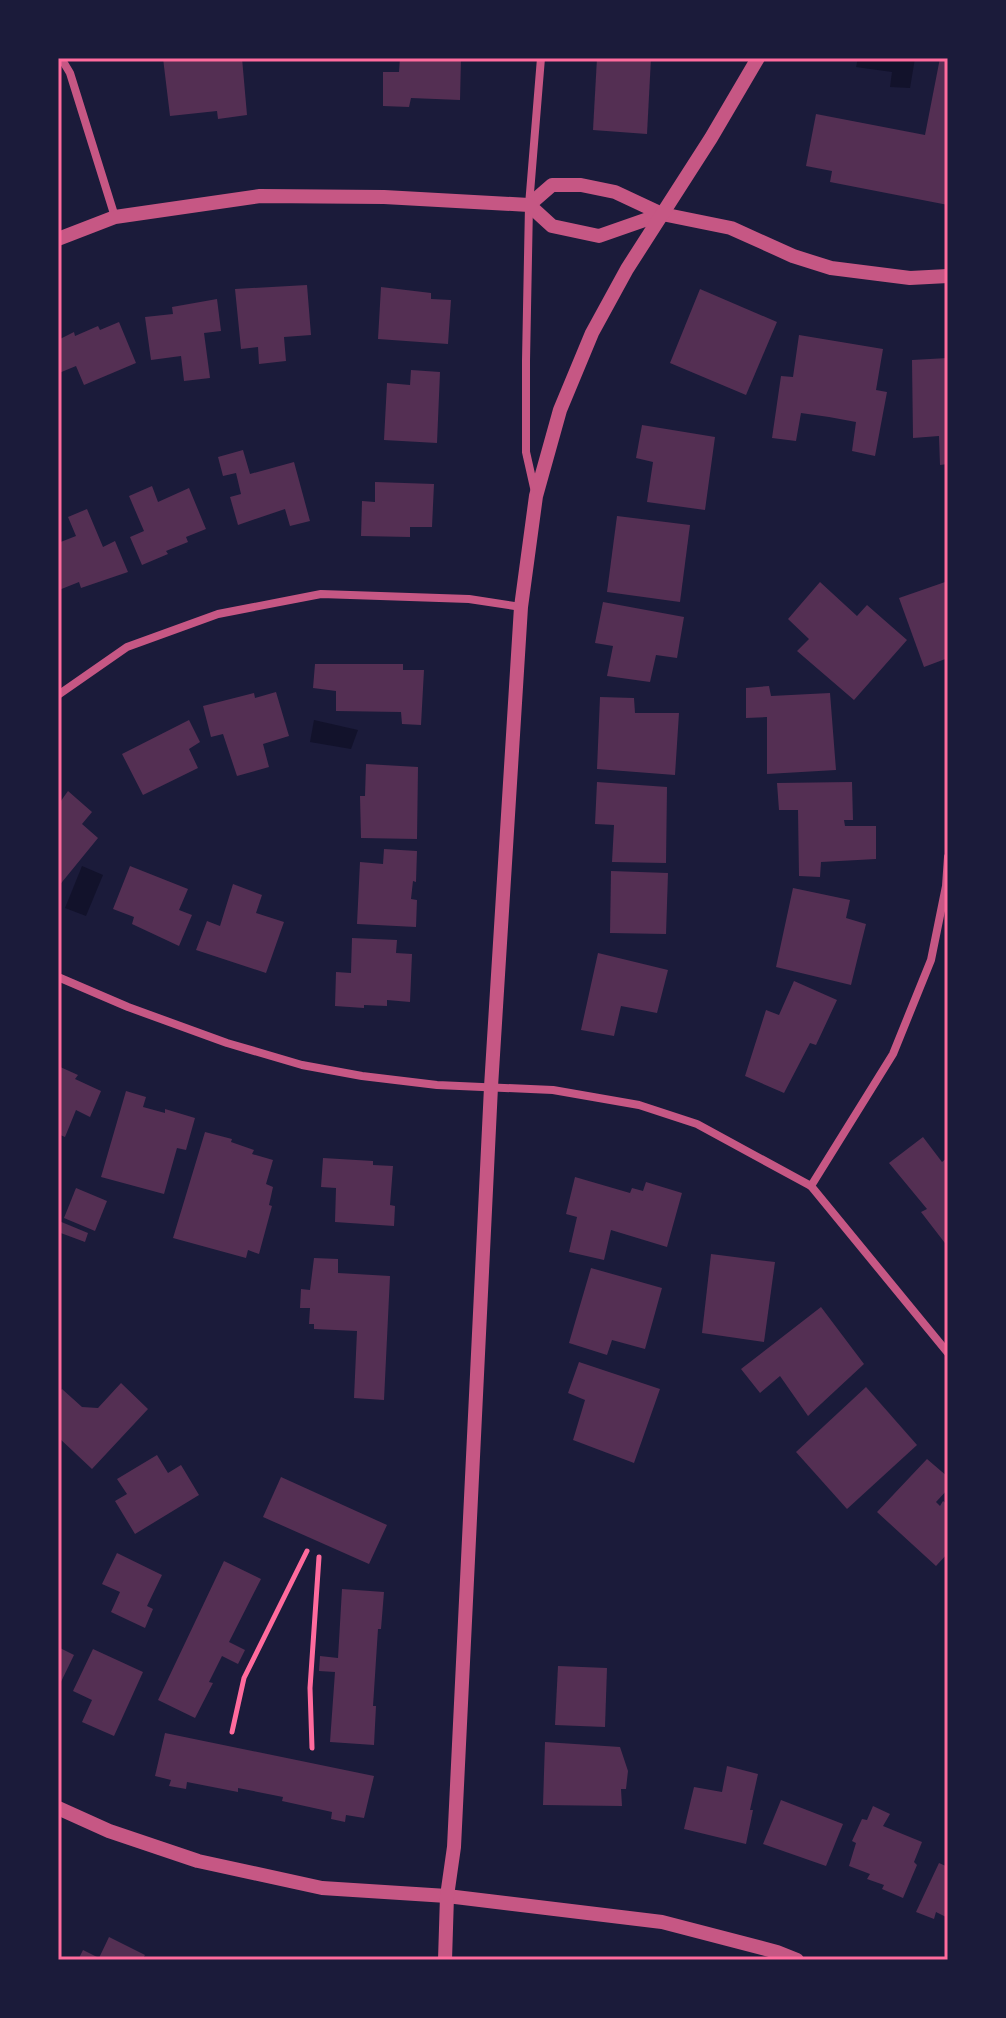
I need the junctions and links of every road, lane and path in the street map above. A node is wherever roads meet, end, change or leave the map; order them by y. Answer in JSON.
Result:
{"nodes":[{"id":1,"x":61,"y":58,"type":"edge"},
{"id":2,"x":541,"y":58,"type":"edge"},
{"id":3,"x":758,"y":58,"type":"edge"},
{"id":4,"x":529,"y":205,"type":"junction"},
{"id":5,"x":662,"y":214,"type":"junction"},
{"id":6,"x":115,"y":217,"type":"junction"},
{"id":7,"x":58,"y":239,"type":"edge"},
{"id":8,"x":948,"y":276,"type":"edge"},
{"id":9,"x":536,"y":496,"type":"junction"},
{"id":10,"x":521,"y":607,"type":"junction"},
{"id":11,"x":58,"y":695,"type":"edge"},
{"id":12,"x":948,"y":857,"type":"edge"},
{"id":13,"x":58,"y":977,"type":"edge"},
{"id":14,"x":491,"y":1087,"type":"junction"},
{"id":15,"x":811,"y":1186,"type":"junction"},
{"id":16,"x":948,"y":1353,"type":"edge"},
{"id":17,"x":307,"y":1551,"type":"dead end"},
{"id":18,"x":319,"y":1557,"type":"dead end"},
{"id":19,"x":232,"y":1732,"type":"dead end"},
{"id":20,"x":312,"y":1748,"type":"dead end"},
{"id":21,"x":58,"y":1808,"type":"edge"},
{"id":22,"x":447,"y":1896,"type":"junction"},
{"id":23,"x":445,"y":1960,"type":"edge"},
{"id":24,"x":797,"y":1960,"type":"edge"}],
"edges":[{"from":1,"to":6,"type":"street"},
{"from":2,"to":4,"type":"street"},
{"from":3,"to":5,"type":"street"},
{"from":4,"to":5,"type":"street"},
{"from":4,"to":5,"type":"street"},
{"from":4,"to":6,"type":"street"},
{"from":4,"to":9,"type":"street"},
{"from":5,"to":8,"type":"street"},
{"from":5,"to":9,"type":"street"},
{"from":6,"to":7,"type":"street"},
{"from":9,"to":10,"type":"street"},
{"from":10,"to":11,"type":"street"},
{"from":10,"to":14,"type":"street"},
{"from":12,"to":15,"type":"street"},
{"from":13,"to":14,"type":"street"},
{"from":14,"to":15,"type":"street"},
{"from":14,"to":22,"type":"street"},
{"from":15,"to":16,"type":"street"},
{"from":17,"to":19,"type":"path"},
{"from":18,"to":20,"type":"path"},
{"from":21,"to":22,"type":"street"},
{"from":22,"to":23,"type":"street"},
{"from":22,"to":24,"type":"street"}]}
